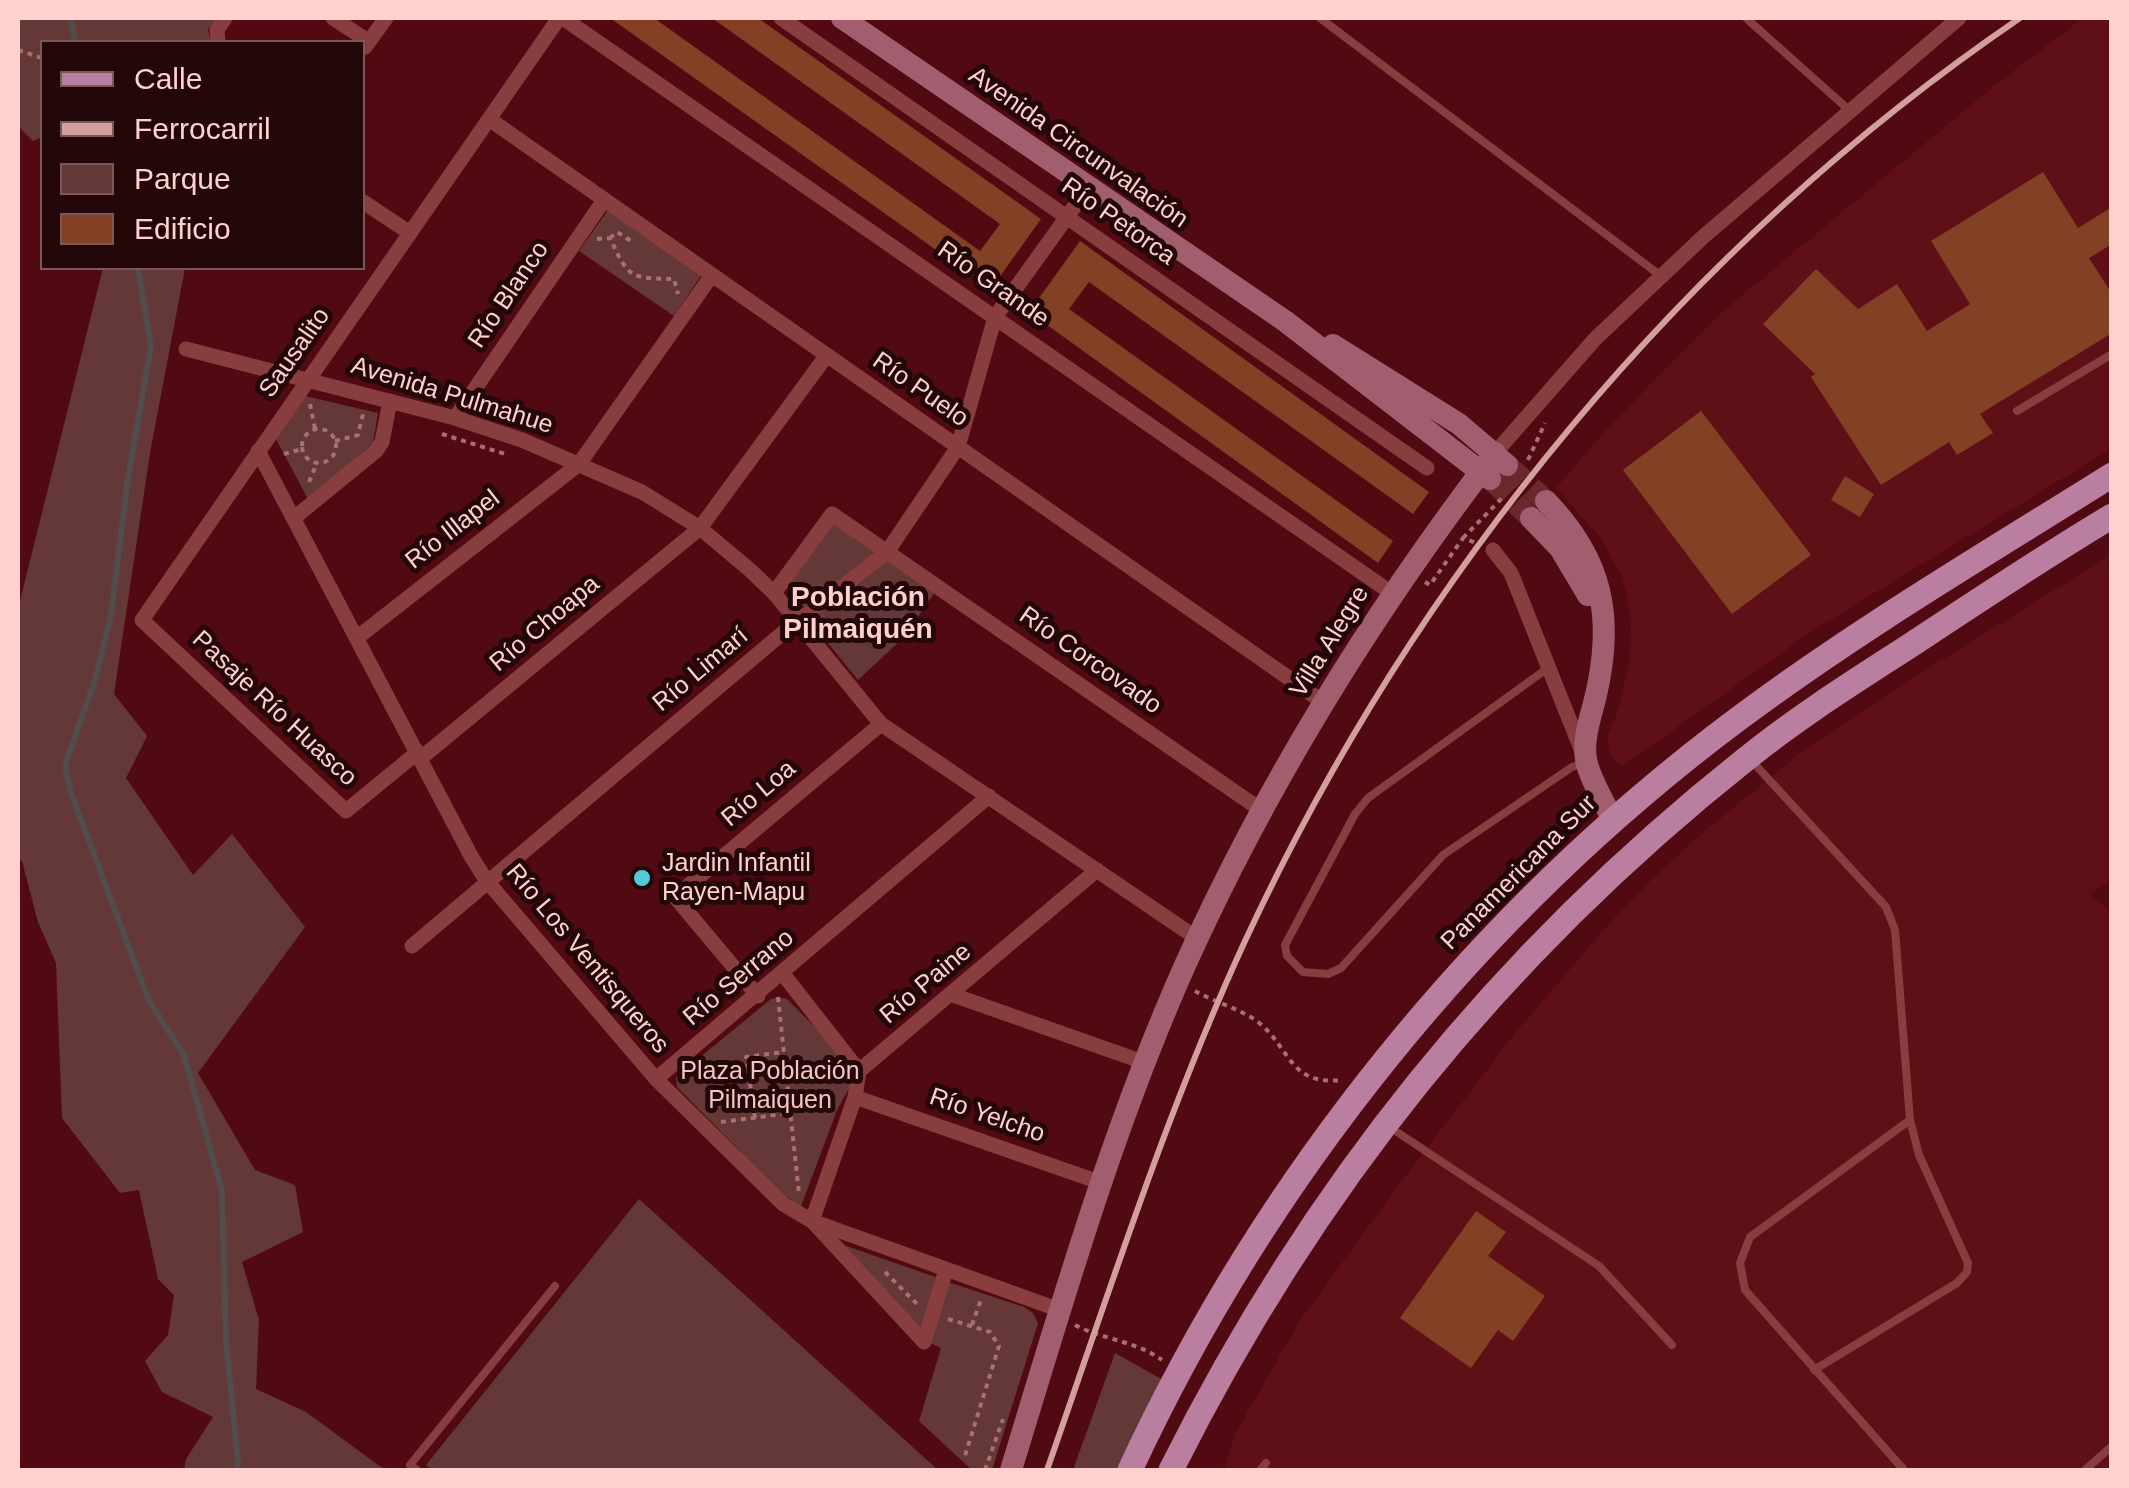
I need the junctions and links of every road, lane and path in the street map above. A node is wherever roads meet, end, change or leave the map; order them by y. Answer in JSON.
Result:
{"nodes":[{"id":1,"x":333,"y":18,"type":"edge"},
{"id":2,"x":386,"y":18,"type":"edge"},
{"id":3,"x":561,"y":18,"type":"edge"},
{"id":4,"x":782,"y":18,"type":"edge"},
{"id":5,"x":842,"y":18,"type":"edge"},
{"id":6,"x":1320,"y":18,"type":"edge"},
{"id":7,"x":1746,"y":18,"type":"edge"},
{"id":8,"x":1959,"y":18,"type":"edge"},
{"id":9,"x":359,"y":40,"type":"edge"},
{"id":10,"x":366,"y":46,"type":"edge"},
{"id":11,"x":1849,"y":110,"type":"junction"},
{"id":12,"x":489,"y":119,"type":"junction"},
{"id":13,"x":1088,"y":189,"type":"junction"},
{"id":14,"x":604,"y":200,"type":"junction"},
{"id":15,"x":365,"y":202,"type":"edge"},
{"id":16,"x":1067,"y":217,"type":"junction"},
{"id":17,"x":410,"y":233,"type":"junction"},
{"id":18,"x":580,"y":236,"type":"junction"},
{"id":19,"x":610,"y":238,"type":"junction"},
{"id":20,"x":632,"y":242,"type":"dead end"},
{"id":21,"x":712,"y":274,"type":"junction"},
{"id":22,"x":1662,"y":276,"type":"junction"},
{"id":23,"x":684,"y":313,"type":"junction"},
{"id":24,"x":995,"y":316,"type":"junction"},
{"id":25,"x":186,"y":350,"type":"dead end"},
{"id":26,"x":2112,"y":354,"type":"edge"},
{"id":27,"x":827,"y":355,"type":"junction"},
{"id":28,"x":307,"y":380,"type":"junction"},
{"id":29,"x":303,"y":397,"type":"junction"},
{"id":30,"x":390,"y":401,"type":"junction"},
{"id":31,"x":2017,"y":411,"type":"dead end"},
{"id":32,"x":456,"y":418,"type":"junction"},
{"id":33,"x":386,"y":419,"type":"junction"},
{"id":34,"x":315,"y":429,"type":"junction"},
{"id":35,"x":443,"y":434,"type":"dead end"},
{"id":36,"x":335,"y":440,"type":"junction"},
{"id":37,"x":958,"y":446,"type":"junction"},
{"id":38,"x":302,"y":450,"type":"junction"},
{"id":39,"x":258,"y":451,"type":"junction"},
{"id":40,"x":284,"y":454,"type":"dead end"},
{"id":41,"x":514,"y":458,"type":"dead end"},
{"id":42,"x":317,"y":463,"type":"junction"},
{"id":43,"x":579,"y":464,"type":"junction"},
{"id":44,"x":1427,"y":468,"type":"dead end"},
{"id":45,"x":1495,"y":475,"type":"junction"},
{"id":46,"x":2112,"y":475,"type":"edge"},
{"id":47,"x":305,"y":494,"type":"dead end"},
{"id":48,"x":1538,"y":510,"type":"tunnel mouth"},
{"id":49,"x":2112,"y":516,"type":"edge"},
{"id":50,"x":294,"y":518,"type":"junction"},
{"id":51,"x":700,"y":528,"type":"junction"},
{"id":52,"x":1463,"y":538,"type":"junction"},
{"id":53,"x":1492,"y":550,"type":"joint"},
{"id":54,"x":887,"y":552,"type":"junction"},
{"id":55,"x":1409,"y":572,"type":"junction"},
{"id":56,"x":774,"y":594,"type":"junction"},
{"id":57,"x":1393,"y":594,"type":"junction"},
{"id":58,"x":1909,"y":602,"type":"junction"},
{"id":59,"x":142,"y":620,"type":"joint"},
{"id":60,"x":798,"y":622,"type":"junction"},
{"id":61,"x":1930,"y":632,"type":"junction"},
{"id":62,"x":358,"y":637,"type":"junction"},
{"id":63,"x":1548,"y":668,"type":"junction"},
{"id":64,"x":1322,"y":702,"type":"junction"},
{"id":65,"x":882,"y":724,"type":"junction"},
{"id":66,"x":420,"y":755,"type":"junction"},
{"id":67,"x":1748,"y":757,"type":"junction"},
{"id":68,"x":1586,"y":762,"type":"junction"},
{"id":69,"x":989,"y":796,"type":"junction"},
{"id":70,"x":1264,"y":812,"type":"junction"},
{"id":71,"x":1613,"y":821,"type":"junction"},
{"id":72,"x":1097,"y":870,"type":"junction"},
{"id":73,"x":486,"y":880,"type":"junction"},
{"id":74,"x":1198,"y":939,"type":"junction"},
{"id":75,"x":412,"y":946,"type":"dead end"},
{"id":76,"x":783,"y":974,"type":"junction"},
{"id":77,"x":1178,"y":982,"type":"junction"},
{"id":78,"x":953,"y":995,"type":"junction"},
{"id":79,"x":758,"y":996,"type":"junction"},
{"id":80,"x":778,"y":997,"type":"dead end"},
{"id":81,"x":783,"y":1052,"type":"junction"},
{"id":82,"x":1146,"y":1063,"type":"junction"},
{"id":83,"x":852,"y":1072,"type":"junction"},
{"id":84,"x":656,"y":1079,"type":"junction"},
{"id":85,"x":786,"y":1079,"type":"junction"},
{"id":86,"x":1372,"y":1079,"type":"junction"},
{"id":87,"x":855,"y":1097,"type":"junction"},
{"id":88,"x":791,"y":1113,"type":"junction"},
{"id":89,"x":754,"y":1118,"type":"junction"},
{"id":90,"x":1910,"y":1120,"type":"junction"},
{"id":91,"x":712,"y":1124,"type":"dead end"},
{"id":92,"x":1384,"y":1124,"type":"junction"},
{"id":93,"x":1102,"y":1183,"type":"junction"},
{"id":94,"x":800,"y":1209,"type":"dead end"},
{"id":95,"x":812,"y":1222,"type":"junction"},
{"id":96,"x":878,"y":1266,"type":"dead end"},
{"id":97,"x":946,"y":1270,"type":"junction"},
{"id":98,"x":554,"y":1286,"type":"dead end"},
{"id":99,"x":983,"y":1294,"type":"dead end"},
{"id":100,"x":1059,"y":1313,"type":"junction"},
{"id":101,"x":928,"y":1314,"type":"dead end"},
{"id":102,"x":938,"y":1316,"type":"dead end"},
{"id":103,"x":972,"y":1326,"type":"junction"},
{"id":104,"x":1672,"y":1344,"type":"dead end"},
{"id":105,"x":1814,"y":1370,"type":"junction"},
{"id":106,"x":1178,"y":1372,"type":"junction"},
{"id":107,"x":2112,"y":1446,"type":"edge"},
{"id":108,"x":964,"y":1459,"type":"dead end"},
{"id":109,"x":417,"y":1470,"type":"edge"},
{"id":110,"x":1011,"y":1470,"type":"edge"},
{"id":111,"x":1130,"y":1470,"type":"edge"},
{"id":112,"x":1171,"y":1470,"type":"edge"},
{"id":113,"x":1904,"y":1470,"type":"edge"},
{"id":114,"x":2085,"y":1470,"type":"edge"}],
"edges":[{"from":1,"to":9,"type":"street"},
{"from":2,"to":10,"type":"street"},
{"from":3,"to":12,"type":"street","name":"Sausalito"},
{"from":3,"to":24,"type":"street","name":"Río Grande"},
{"from":4,"to":16,"type":"street","name":"Río Petorca"},
{"from":5,"to":13,"type":"main road","name":"Avenida Circunvalación"},
{"from":6,"to":22,"type":"lane"},
{"from":7,"to":11,"type":"lane"},
{"from":8,"to":11,"type":"street","name":"Villa Alegre"},
{"from":11,"to":22,"type":"street","name":"Villa Alegre"},
{"from":12,"to":14,"type":"street","name":"Río Puelo"},
{"from":12,"to":17,"type":"street","name":"Sausalito"},
{"from":13,"to":16,"type":"street","name":"Río Limarí"},
{"from":13,"to":45,"type":"main road","name":"Avenida Circunvalación"},
{"from":14,"to":18,"type":"street","name":"Río Blanco"},
{"from":14,"to":21,"type":"street","name":"Río Puelo"},
{"from":15,"to":17,"type":"street"},
{"from":16,"to":24,"type":"street","name":"Río Limarí"},
{"from":16,"to":44,"type":"street","name":"Río Petorca"},
{"from":17,"to":28,"type":"street","name":"Sausalito"},
{"from":18,"to":19,"type":"path"},
{"from":18,"to":32,"type":"street","name":"Río Blanco"},
{"from":19,"to":20,"type":"path"},
{"from":19,"to":23,"type":"path"},
{"from":21,"to":23,"type":"street","name":"Río Illapel"},
{"from":21,"to":27,"type":"street","name":"Río Puelo"},
{"from":22,"to":45,"type":"street","name":"Villa Alegre"},
{"from":23,"to":43,"type":"street","name":"Río Illapel"},
{"from":24,"to":37,"type":"street","name":"Río Limarí"},
{"from":24,"to":57,"type":"street","name":"Río Grande"},
{"from":25,"to":28,"type":"street","name":"Avenida Pulmahue"},
{"from":26,"to":31,"type":"lane"},
{"from":27,"to":37,"type":"street","name":"Río Puelo"},
{"from":27,"to":51,"type":"street","name":"Río Choapa"},
{"from":28,"to":29,"type":"street","name":"Sausalito"},
{"from":28,"to":30,"type":"street","name":"Avenida Pulmahue"},
{"from":29,"to":34,"type":"path"},
{"from":29,"to":39,"type":"street","name":"Sausalito"},
{"from":30,"to":32,"type":"street","name":"Avenida Pulmahue"},
{"from":30,"to":33,"type":"street"},
{"from":32,"to":43,"type":"street","name":"Avenida Pulmahue"},
{"from":33,"to":36,"type":"path"},
{"from":33,"to":50,"type":"street"},
{"from":34,"to":36,"type":"path"},
{"from":34,"to":38,"type":"path"},
{"from":35,"to":41,"type":"path"},
{"from":36,"to":42,"type":"path"},
{"from":37,"to":54,"type":"street","name":"Río Limarí"},
{"from":37,"to":64,"type":"street","name":"Río Puelo"},
{"from":38,"to":40,"type":"path"},
{"from":38,"to":42,"type":"path"},
{"from":39,"to":50,"type":"street","name":"Río Los Ventisqueros"},
{"from":39,"to":59,"type":"street","name":"Sausalito"},
{"from":42,"to":47,"type":"path"},
{"from":43,"to":51,"type":"street","name":"Avenida Pulmahue"},
{"from":43,"to":62,"type":"street","name":"Río Illapel"},
{"from":45,"to":52,"type":"path"},
{"from":45,"to":55,"type":"main road","name":"Villa Alegre"},
{"from":46,"to":58,"type":"main road","name":"Panamericana Sur"},
{"from":48,"to":68,"type":"main road"},
{"from":49,"to":61,"type":"main road"},
{"from":50,"to":62,"type":"street","name":"Río Los Ventisqueros"},
{"from":51,"to":56,"type":"street","name":"Avenida Pulmahue"},
{"from":51,"to":66,"type":"street","name":"Río Choapa"},
{"from":52,"to":53,"type":"path"},
{"from":52,"to":55,"type":"path"},
{"from":53,"to":63,"type":"street"},
{"from":54,"to":56,"type":"street","name":"Río Corcovado"},
{"from":54,"to":60,"type":"street","name":"Río Limarí"},
{"from":54,"to":70,"type":"street","name":"Río Corcovado"},
{"from":55,"to":57,"type":"main road","name":"Villa Alegre"},
{"from":56,"to":60,"type":"street","name":"Avenida Pulmahue"},
{"from":57,"to":64,"type":"main road","name":"Villa Alegre"},
{"from":58,"to":61,"type":"main road"},
{"from":58,"to":71,"type":"main road","name":"Panamericana Sur"},
{"from":59,"to":66,"type":"street","name":"Pasaje Río Huasco"},
{"from":60,"to":65,"type":"street","name":"Avenida Pulmahue"},
{"from":60,"to":73,"type":"street","name":"Río Limarí"},
{"from":61,"to":67,"type":"main road"},
{"from":62,"to":66,"type":"street","name":"Río Los Ventisqueros"},
{"from":63,"to":68,"type":"street"},
{"from":63,"to":68,"type":"lane"},
{"from":64,"to":70,"type":"main road","name":"Villa Alegre"},
{"from":65,"to":69,"type":"street","name":"Avenida Pulmahue"},
{"from":65,"to":79,"type":"street","name":"Río Loa"},
{"from":66,"to":73,"type":"street","name":"Río Los Ventisqueros"},
{"from":67,"to":90,"type":"lane"},
{"from":67,"to":92,"type":"main road"},
{"from":68,"to":71,"type":"main road"},
{"from":69,"to":72,"type":"street","name":"Avenida Pulmahue"},
{"from":69,"to":76,"type":"street","name":"Río Serrano"},
{"from":70,"to":74,"type":"main road","name":"Villa Alegre"},
{"from":71,"to":86,"type":"main road","name":"Panamericana Sur"},
{"from":72,"to":74,"type":"street","name":"Avenida Pulmahue"},
{"from":72,"to":78,"type":"street","name":"Río Paine"},
{"from":73,"to":75,"type":"street","name":"Río Limarí"},
{"from":73,"to":84,"type":"street","name":"Río Los Ventisqueros"},
{"from":74,"to":77,"type":"main road","name":"Villa Alegre"},
{"from":76,"to":79,"type":"street","name":"Río Serrano"},
{"from":76,"to":83,"type":"street"},
{"from":77,"to":82,"type":"main road","name":"Villa Alegre"},
{"from":77,"to":86,"type":"path"},
{"from":78,"to":82,"type":"street"},
{"from":78,"to":83,"type":"street","name":"Río Paine"},
{"from":79,"to":84,"type":"street","name":"Río Serrano"},
{"from":80,"to":81,"type":"path"},
{"from":81,"to":85,"type":"path"},
{"from":81,"to":89,"type":"path"},
{"from":82,"to":93,"type":"main road","name":"Villa Alegre"},
{"from":83,"to":85,"type":"path"},
{"from":83,"to":87,"type":"street"},
{"from":84,"to":95,"type":"street","name":"Río Los Ventisqueros"},
{"from":85,"to":88,"type":"path"},
{"from":86,"to":106,"type":"main road","name":"Panamericana Sur"},
{"from":87,"to":93,"type":"street","name":"Río Yelcho"},
{"from":87,"to":95,"type":"street"},
{"from":88,"to":89,"type":"path"},
{"from":88,"to":94,"type":"path"},
{"from":89,"to":91,"type":"path"},
{"from":90,"to":105,"type":"lane"},
{"from":90,"to":105,"type":"lane"},
{"from":92,"to":104,"type":"lane"},
{"from":92,"to":112,"type":"main road"},
{"from":93,"to":100,"type":"main road","name":"Villa Alegre"},
{"from":95,"to":97,"type":"street","name":"Río Los Ventisqueros"},
{"from":95,"to":97,"type":"street"},
{"from":96,"to":101,"type":"path"},
{"from":97,"to":100,"type":"street","name":"Río Los Ventisqueros"},
{"from":98,"to":109,"type":"lane"},
{"from":99,"to":103,"type":"path"},
{"from":100,"to":106,"type":"path"},
{"from":100,"to":110,"type":"main road","name":"Villa Alegre"},
{"from":102,"to":103,"type":"path"},
{"from":103,"to":108,"type":"path"},
{"from":105,"to":113,"type":"lane"},
{"from":106,"to":111,"type":"main road","name":"Panamericana Sur"},
{"from":107,"to":114,"type":"lane"}]}
